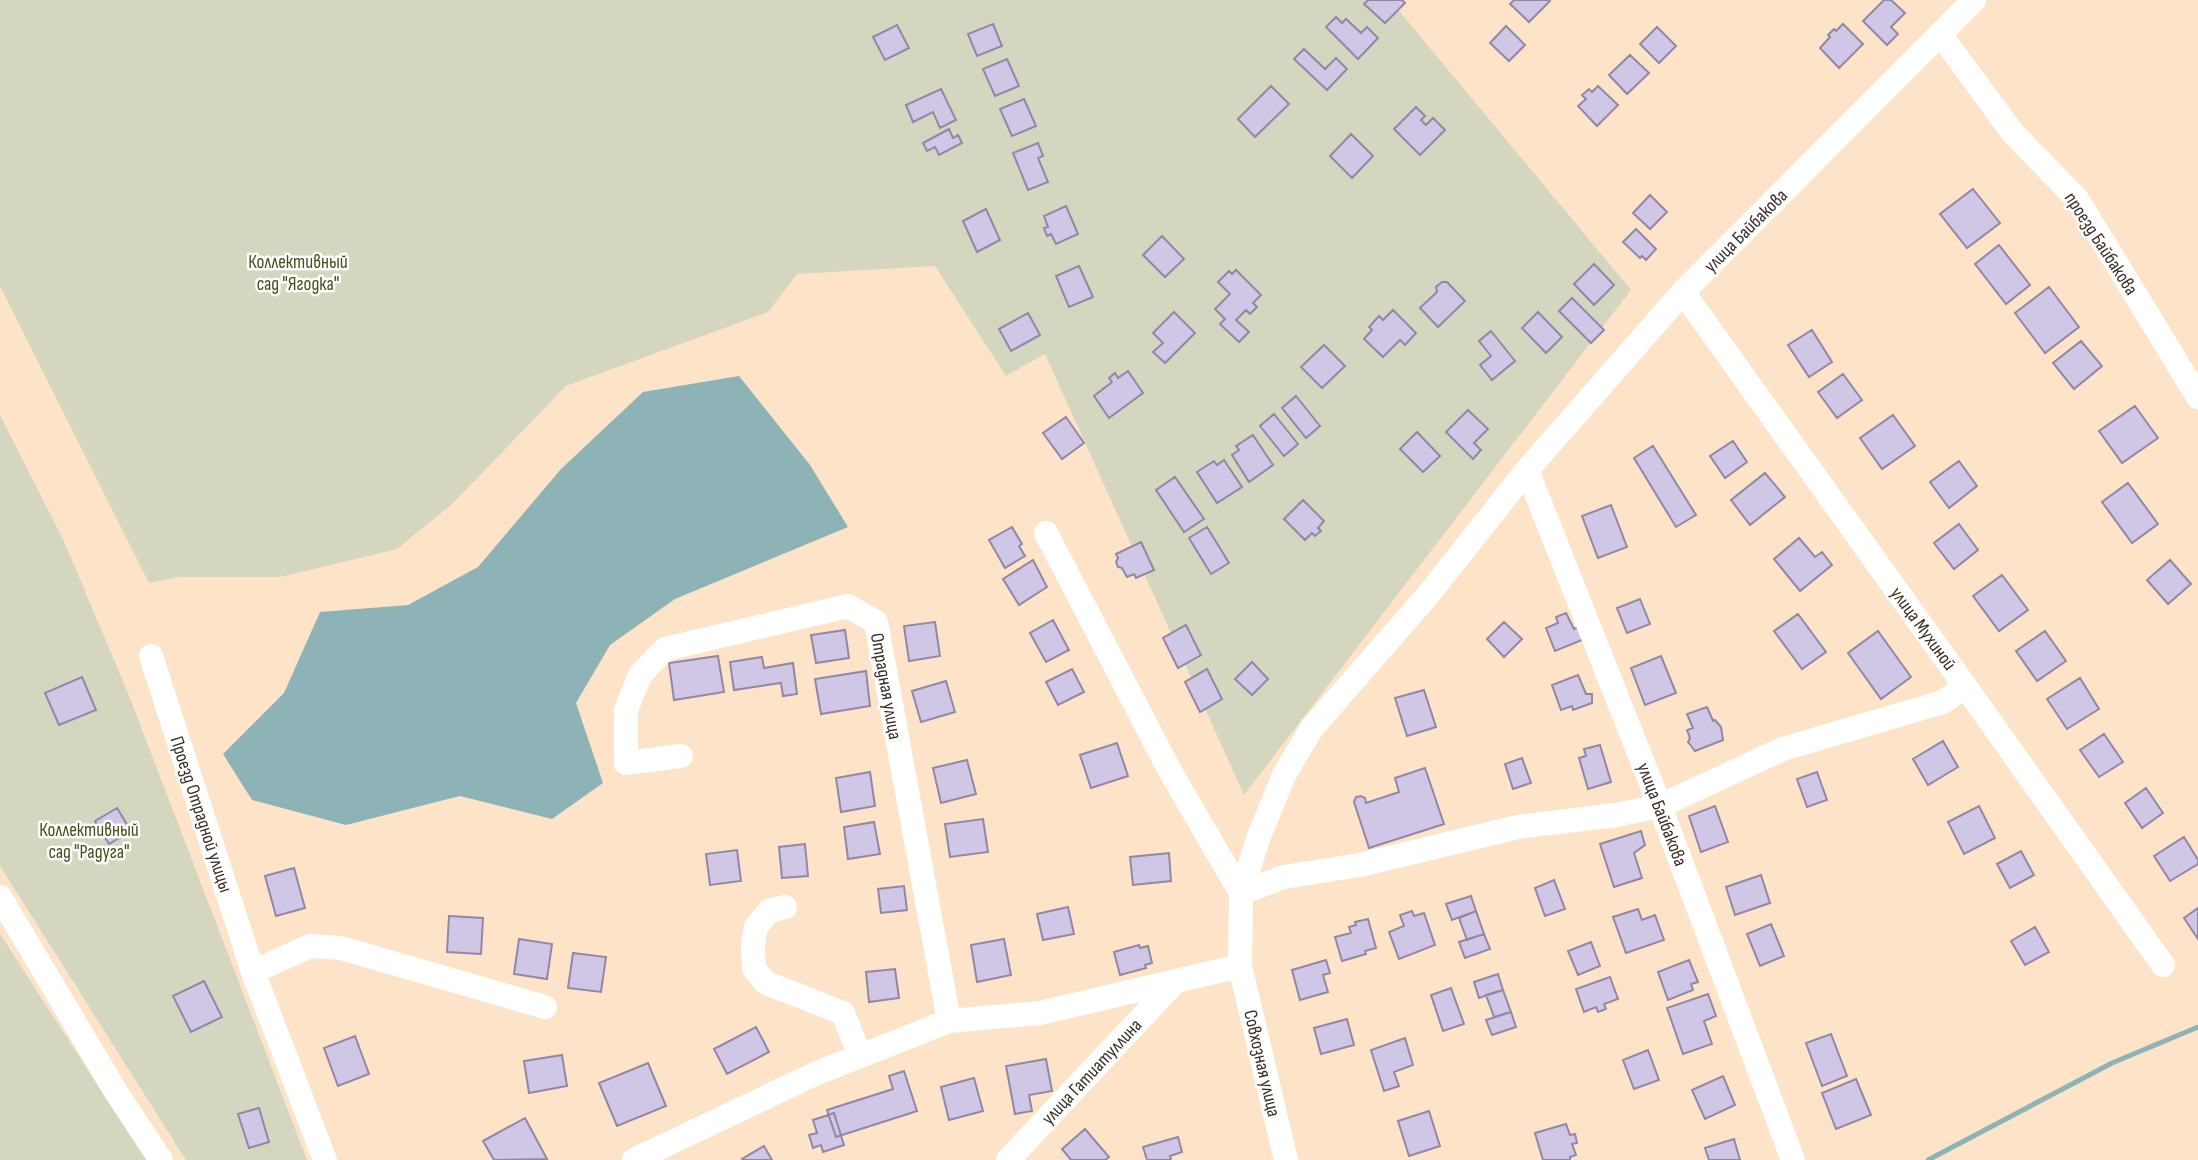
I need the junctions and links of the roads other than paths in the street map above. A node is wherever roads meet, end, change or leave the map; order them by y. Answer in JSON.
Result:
{"nodes":[{"id":1,"x":1974,"y":0,"type":"edge"},
{"id":2,"x":1940,"y":34,"type":"junction"},
{"id":3,"x":1683,"y":292,"type":"junction"},
{"id":4,"x":2198,"y":397,"type":"edge"},
{"id":5,"x":1527,"y":470,"type":"junction"},
{"id":6,"x":1046,"y":533,"type":"dead end"},
{"id":7,"x":151,"y":656,"type":"dead end"},
{"id":8,"x":1965,"y":686,"type":"junction"},
{"id":9,"x":681,"y":756,"type":"dead end"},
{"id":10,"x":1660,"y":806,"type":"junction"},
{"id":11,"x":1241,"y":893,"type":"junction"},
{"id":12,"x":0,"y":897,"type":"edge"},
{"id":13,"x":785,"y":907,"type":"dead end"},
{"id":14,"x":1240,"y":965,"type":"junction"},
{"id":15,"x":2163,"y":965,"type":"dead end"},
{"id":16,"x":253,"y":972,"type":"junction"},
{"id":17,"x":1175,"y":982,"type":"junction"},
{"id":18,"x":545,"y":1007,"type":"dead end"},
{"id":19,"x":949,"y":1021,"type":"junction"},
{"id":20,"x":860,"y":1056,"type":"junction"},
{"id":21,"x":161,"y":1160,"type":"edge"},
{"id":22,"x":325,"y":1160,"type":"edge"},
{"id":23,"x":634,"y":1160,"type":"edge"},
{"id":24,"x":1008,"y":1160,"type":"edge"},
{"id":25,"x":1286,"y":1160,"type":"edge"},
{"id":26,"x":1794,"y":1160,"type":"edge"}],
"edges":[{"from":1,"to":2,"type":"street","name":"улица Байбакова"},
{"from":2,"to":3,"type":"street","name":"улица Байбакова"},
{"from":2,"to":4,"type":"street","name":"проезд Байбакова"},
{"from":3,"to":5,"type":"street","name":"улица Байбакова"},
{"from":3,"to":8,"type":"street","name":"улица Мухиной"},
{"from":5,"to":10,"type":"street","name":"улица Байбакова"},
{"from":5,"to":11,"type":"street","name":"улица Байбакова"},
{"from":6,"to":11,"type":"street"},
{"from":7,"to":16,"type":"street","name":"Проезд Отрадной улицы"},
{"from":8,"to":10,"type":"street"},
{"from":8,"to":15,"type":"street","name":"улица Мухиной"},
{"from":9,"to":19,"type":"street","name":"Отрадная улица"},
{"from":10,"to":11,"type":"street"},
{"from":10,"to":26,"type":"street","name":"улица Байбакова"},
{"from":11,"to":14,"type":"street","name":"улица Байбакова"},
{"from":12,"to":21,"type":"street"},
{"from":13,"to":20,"type":"street"},
{"from":14,"to":17,"type":"street"},
{"from":14,"to":25,"type":"street","name":"Совхозная улица"},
{"from":16,"to":18,"type":"street"},
{"from":16,"to":22,"type":"street","name":"Проезд Отрадной улицы"},
{"from":17,"to":19,"type":"street"},
{"from":17,"to":24,"type":"street","name":"улица Гатиатуллина"},
{"from":19,"to":20,"type":"street"},
{"from":20,"to":23,"type":"street"}]}
